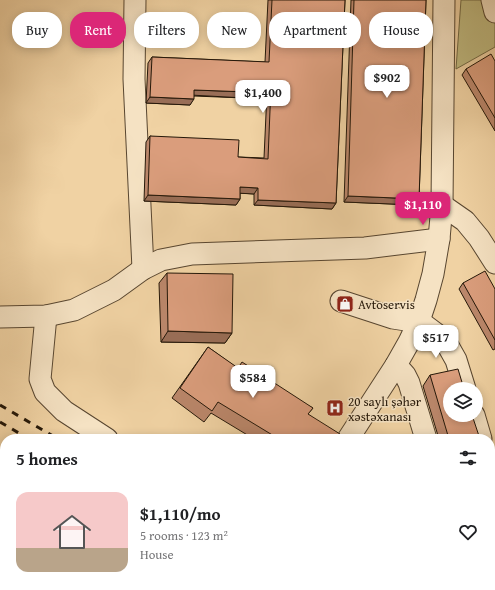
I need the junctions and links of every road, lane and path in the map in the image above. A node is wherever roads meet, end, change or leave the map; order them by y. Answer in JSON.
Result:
{"nodes":[{"id":1,"x":135,"y":0,"type":"edge"},
{"id":2,"x":444,"y":0,"type":"edge"},
{"id":3,"x":492,"y":0,"type":"edge"},
{"id":4,"x":495,"y":12,"type":"edge"},
{"id":5,"x":442,"y":205,"type":"junction"},
{"id":6,"x":439,"y":239,"type":"junction"},
{"id":7,"x":495,"y":263,"type":"edge"},
{"id":8,"x":143,"y":269,"type":"junction"},
{"id":9,"x":341,"y":301,"type":"dead end"},
{"id":10,"x":46,"y":316,"type":"junction"},
{"id":11,"x":0,"y":317,"type":"edge"},
{"id":12,"x":419,"y":321,"type":"junction"},
{"id":13,"x":396,"y":365,"type":"junction"},
{"id":14,"x":463,"y":382,"type":"edge"},
{"id":15,"x":476,"y":422,"type":"edge"},
{"id":16,"x":98,"y":434,"type":"edge"},
{"id":17,"x":351,"y":434,"type":"edge"},
{"id":18,"x":424,"y":434,"type":"edge"},
{"id":19,"x":480,"y":434,"type":"edge"}],
"edges":[{"from":1,"to":8,"type":"street"},
{"from":2,"to":5,"type":"street"},
{"from":3,"to":4,"type":"street"},
{"from":5,"to":6,"type":"street"},
{"from":5,"to":7,"type":"street"},
{"from":6,"to":8,"type":"street"},
{"from":6,"to":12,"type":"street"},
{"from":8,"to":10,"type":"street"},
{"from":9,"to":12,"type":"street"},
{"from":10,"to":11,"type":"street"},
{"from":10,"to":16,"type":"street"},
{"from":12,"to":13,"type":"street"},
{"from":12,"to":14,"type":"street"},
{"from":13,"to":17,"type":"street"},
{"from":13,"to":18,"type":"street"},
{"from":15,"to":19,"type":"street"}]}
